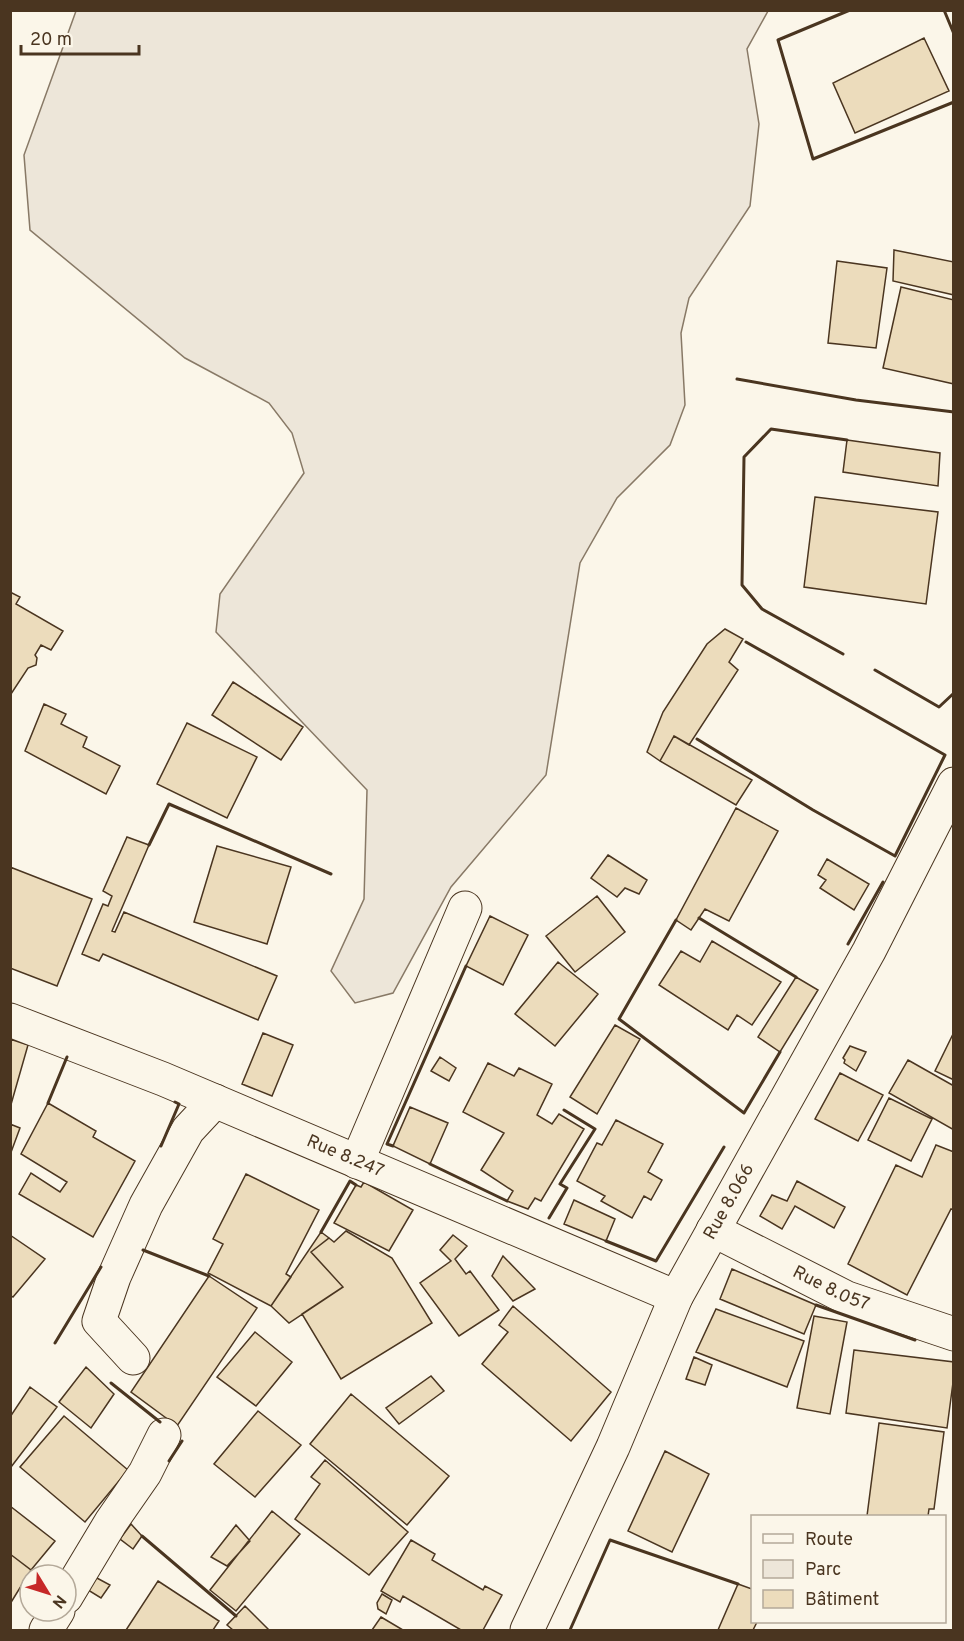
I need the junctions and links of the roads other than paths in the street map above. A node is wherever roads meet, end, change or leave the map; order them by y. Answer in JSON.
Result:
{"nodes":[{"id":1,"x":954,"y":784,"type":"edge"},
{"id":2,"x":465,"y":908,"type":"dead end"},
{"id":3,"x":10,"y":1020,"type":"edge"},
{"id":4,"x":215,"y":1101,"type":"junction"},
{"id":5,"x":357,"y":1162,"type":"junction"},
{"id":6,"x":713,"y":1230,"type":"junction"},
{"id":7,"x":676,"y":1297,"type":"junction"},
{"id":8,"x":954,"y":1334,"type":"edge"},
{"id":9,"x":133,"y":1358,"type":"dead end"},
{"id":10,"x":164,"y":1435,"type":"dead end"},
{"id":11,"x":78,"y":1577,"type":"edge"},
{"id":12,"x":526,"y":1630,"type":"edge"}],
"edges":[{"from":1,"to":6,"type":"street","name":"Rue 8.066"},
{"from":2,"to":5,"type":"street"},
{"from":3,"to":4,"type":"street","name":"Rue 8.247"},
{"from":4,"to":5,"type":"street","name":"Rue 8.247"},
{"from":4,"to":9,"type":"street"},
{"from":5,"to":7,"type":"street","name":"Rue 8.247"},
{"from":6,"to":7,"type":"street","name":"Rue 8.066"},
{"from":6,"to":8,"type":"street","name":"Rue 8.057"},
{"from":7,"to":12,"type":"street","name":"Rue 8.066"},
{"from":10,"to":11,"type":"street"}]}
